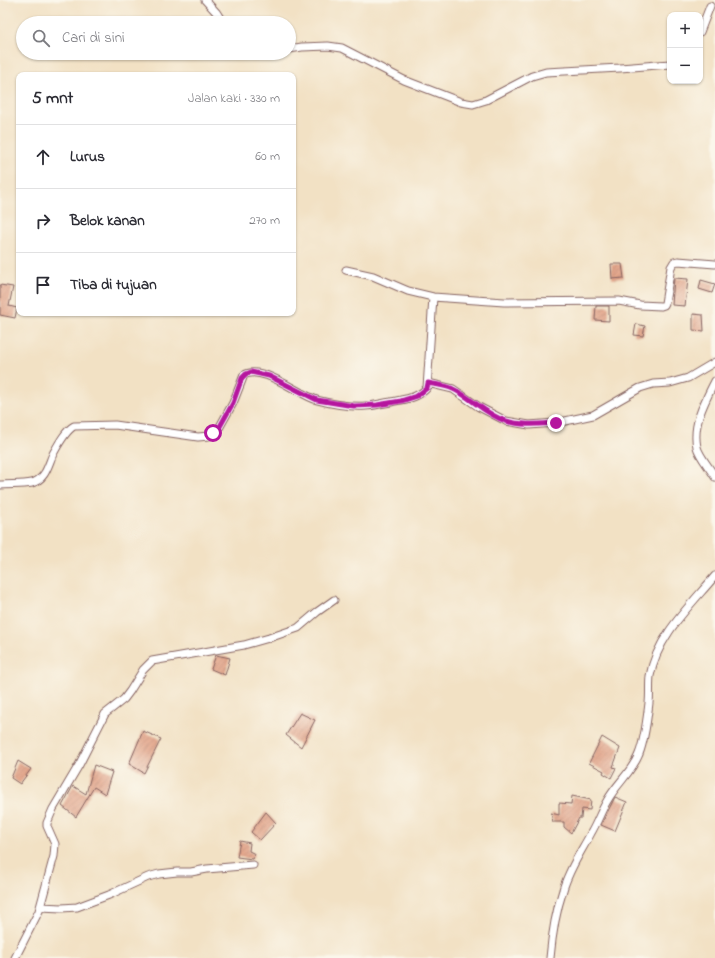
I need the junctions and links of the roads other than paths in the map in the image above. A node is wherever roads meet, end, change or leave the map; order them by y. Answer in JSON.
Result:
{"nodes":[{"id":1,"x":204,"y":0,"type":"edge"},
{"id":2,"x":710,"y":6,"type":"dead end"},
{"id":3,"x":219,"y":16,"type":"edge"},
{"id":4,"x":703,"y":24,"type":"edge"},
{"id":5,"x":296,"y":48,"type":"edge"},
{"id":6,"x":667,"y":64,"type":"edge"},
{"id":7,"x":715,"y":264,"type":"edge"},
{"id":8,"x":346,"y":270,"type":"dead end"},
{"id":9,"x":433,"y":297,"type":"junction"},
{"id":10,"x":715,"y":362,"type":"edge"},
{"id":11,"x":715,"y":382,"type":"edge"},
{"id":12,"x":428,"y":383,"type":"junction"},
{"id":13,"x":715,"y":477,"type":"edge"},
{"id":14,"x":0,"y":485,"type":"edge"},
{"id":15,"x":715,"y":576,"type":"edge"},
{"id":16,"x":334,"y":600,"type":"dead end"},
{"id":17,"x":253,"y":865,"type":"dead end"},
{"id":18,"x":40,"y":907,"type":"junction"},
{"id":19,"x":15,"y":958,"type":"edge"},
{"id":20,"x":550,"y":958,"type":"edge"}],
"edges":[{"from":1,"to":3,"type":"street"},
{"from":2,"to":4,"type":"street"},
{"from":5,"to":6,"type":"street"},
{"from":7,"to":9,"type":"street"},
{"from":8,"to":9,"type":"street"},
{"from":9,"to":12,"type":"street"},
{"from":10,"to":12,"type":"street"},
{"from":11,"to":13,"type":"street"},
{"from":12,"to":14,"type":"street"},
{"from":15,"to":20,"type":"street"},
{"from":16,"to":18,"type":"street"},
{"from":17,"to":18,"type":"street"},
{"from":18,"to":19,"type":"street"}]}
